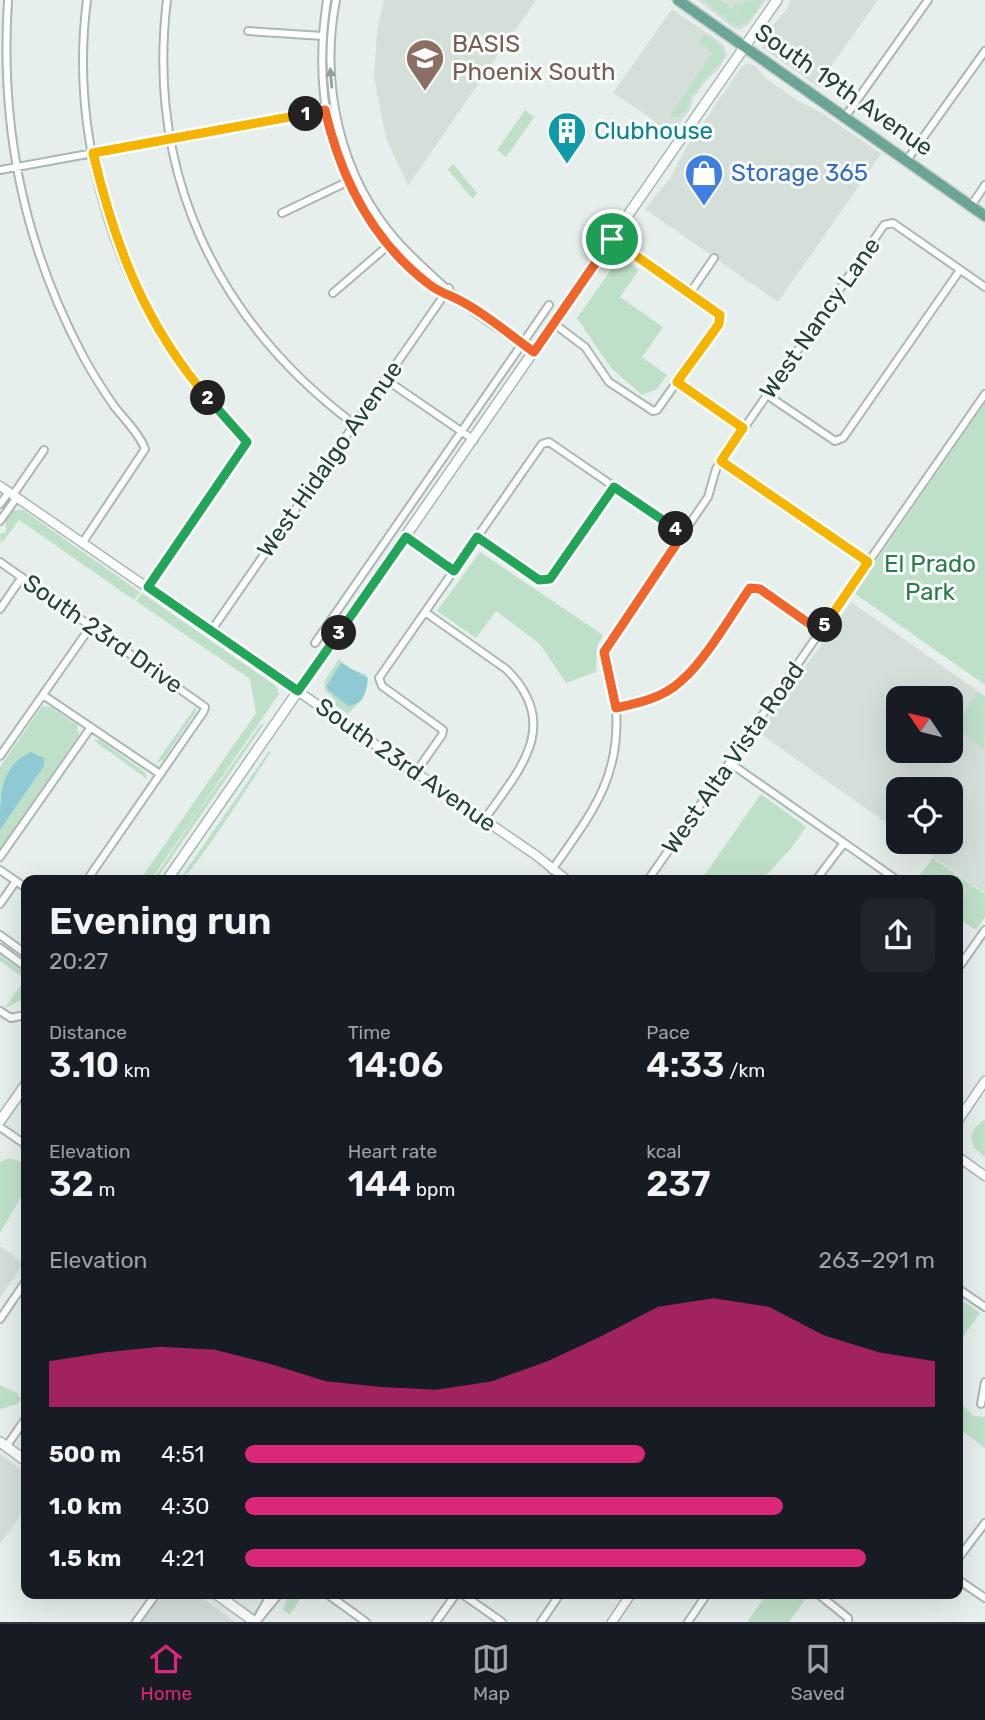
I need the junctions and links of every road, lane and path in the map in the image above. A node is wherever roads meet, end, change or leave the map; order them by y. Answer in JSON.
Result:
{"nodes":[{"id":1,"x":8,"y":0,"type":"edge"},
{"id":2,"x":88,"y":0,"type":"edge"},
{"id":3,"x":167,"y":0,"type":"edge"},
{"id":4,"x":327,"y":0,"type":"edge"},
{"id":5,"x":336,"y":0,"type":"edge"},
{"id":6,"x":678,"y":0,"type":"edge"},
{"id":7,"x":777,"y":0,"type":"edge"},
{"id":8,"x":928,"y":0,"type":"edge"},
{"id":9,"x":248,"y":30,"type":"dead end"},
{"id":10,"x":322,"y":36,"type":"junction"},
{"id":11,"x":330,"y":37,"type":"junction"},
{"id":12,"x":745,"y":46,"type":"junction"},
{"id":13,"x":985,"y":51,"type":"edge"},
{"id":14,"x":334,"y":109,"type":"junction"},
{"id":15,"x":325,"y":110,"type":"junction"},
{"id":16,"x":845,"y":117,"type":"junction"},
{"id":17,"x":171,"y":139,"type":"junction"},
{"id":18,"x":93,"y":153,"type":"junction"},
{"id":19,"x":907,"y":160,"type":"junction"},
{"id":20,"x":15,"y":167,"type":"junction"},
{"id":21,"x":0,"y":170,"type":"edge"},
{"id":22,"x":356,"y":177,"type":"junction"},
{"id":23,"x":348,"y":181,"type":"junction"},
{"id":24,"x":985,"y":185,"type":"edge"},
{"id":25,"x":971,"y":206,"type":"junction"},
{"id":26,"x":282,"y":213,"type":"dead end"},
{"id":27,"x":985,"y":216,"type":"edge"},
{"id":28,"x":396,"y":239,"type":"junction"},
{"id":29,"x":612,"y":239,"type":"junction"},
{"id":30,"x":389,"y":246,"type":"junction"},
{"id":31,"x":714,"y":258,"type":"dead end"},
{"id":32,"x":960,"y":270,"type":"junction"},
{"id":33,"x":985,"y":287,"type":"edge"},
{"id":34,"x":446,"y":291,"type":"junction"},
{"id":35,"x":333,"y":293,"type":"dead end"},
{"id":36,"x":690,"y":293,"type":"junction"},
{"id":37,"x":549,"y":304,"type":"dead end"},
{"id":38,"x":553,"y":323,"type":"junction"},
{"id":39,"x":522,"y":343,"type":"junction"},
{"id":40,"x":534,"y":352,"type":"junction"},
{"id":41,"x":385,"y":379,"type":"junction"},
{"id":42,"x":677,"y":382,"type":"junction"},
{"id":43,"x":985,"y":394,"type":"edge"},
{"id":44,"x":767,"y":395,"type":"junction"},
{"id":45,"x":354,"y":424,"type":"junction"},
{"id":46,"x":743,"y":428,"type":"junction"},
{"id":47,"x":461,"y":431,"type":"junction"},
{"id":48,"x":474,"y":440,"type":"junction"},
{"id":49,"x":44,"y":450,"type":"dead end"},
{"id":50,"x":721,"y":461,"type":"junction"},
{"id":51,"x":0,"y":485,"type":"edge"},
{"id":52,"x":614,"y":487,"type":"junction"},
{"id":53,"x":13,"y":494,"type":"junction"},
{"id":54,"x":0,"y":504,"type":"edge"},
{"id":55,"x":0,"y":521,"type":"edge"},
{"id":56,"x":683,"y":534,"type":"junction"},
{"id":57,"x":406,"y":537,"type":"junction"},
{"id":58,"x":477,"y":537,"type":"junction"},
{"id":59,"x":83,"y":542,"type":"junction"},
{"id":60,"x":0,"y":562,"type":"edge"},
{"id":61,"x":868,"y":562,"type":"junction"},
{"id":62,"x":454,"y":571,"type":"junction"},
{"id":63,"x":22,"y":577,"type":"junction"},
{"id":64,"x":357,"y":582,"type":"junction"},
{"id":65,"x":148,"y":587,"type":"junction"},
{"id":66,"x":369,"y":590,"type":"junction"},
{"id":67,"x":0,"y":609,"type":"edge"},
{"id":68,"x":425,"y":612,"type":"junction"},
{"id":69,"x":91,"y":626,"type":"junction"},
{"id":70,"x":211,"y":631,"type":"junction"},
{"id":71,"x":821,"y":632,"type":"junction"},
{"id":72,"x":315,"y":643,"type":"dead end"},
{"id":73,"x":298,"y":691,"type":"junction"},
{"id":74,"x":43,"y":695,"type":"junction"},
{"id":75,"x":616,"y":708,"type":"junction"},
{"id":76,"x":91,"y":727,"type":"junction"},
{"id":77,"x":0,"y":757,"type":"edge"},
{"id":78,"x":730,"y":764,"type":"junction"},
{"id":79,"x":416,"y":772,"type":"junction"},
{"id":80,"x":160,"y":774,"type":"junction"},
{"id":81,"x":484,"y":820,"type":"junction"},
{"id":82,"x":844,"y":844,"type":"junction"},
{"id":83,"x":0,"y":858,"type":"edge"},
{"id":84,"x":0,"y":870,"type":"edge"},
{"id":85,"x":552,"y":870,"type":"junction"},
{"id":86,"x":90,"y":875,"type":"edge"},
{"id":87,"x":170,"y":875,"type":"edge"},
{"id":88,"x":560,"y":875,"type":"edge"},
{"id":89,"x":652,"y":875,"type":"edge"},
{"id":90,"x":820,"y":875,"type":"edge"},
{"id":91,"x":890,"y":875,"type":"edge"},
{"id":92,"x":16,"y":881,"type":"junction"},
{"id":93,"x":21,"y":884,"type":"edge"},
{"id":94,"x":0,"y":904,"type":"edge"},
{"id":95,"x":985,"y":930,"type":"edge"},
{"id":96,"x":0,"y":935,"type":"edge"},
{"id":97,"x":0,"y":947,"type":"edge"},
{"id":98,"x":21,"y":950,"type":"edge"},
{"id":99,"x":963,"y":961,"type":"edge"},
{"id":100,"x":21,"y":963,"type":"edge"},
{"id":101,"x":0,"y":1011,"type":"edge"},
{"id":102,"x":20,"y":1016,"type":"dead end"},
{"id":103,"x":985,"y":1081,"type":"edge"},
{"id":104,"x":21,"y":1091,"type":"edge"},
{"id":105,"x":963,"y":1113,"type":"edge"},
{"id":106,"x":0,"y":1122,"type":"edge"},
{"id":107,"x":0,"y":1127,"type":"edge"},
{"id":108,"x":21,"y":1142,"type":"edge"},
{"id":109,"x":963,"y":1160,"type":"edge"},
{"id":110,"x":985,"y":1176,"type":"edge"},
{"id":111,"x":21,"y":1288,"type":"edge"},
{"id":112,"x":963,"y":1292,"type":"edge"},
{"id":113,"x":985,"y":1307,"type":"edge"},
{"id":114,"x":0,"y":1319,"type":"edge"},
{"id":115,"x":985,"y":1382,"type":"edge"},
{"id":116,"x":981,"y":1404,"type":"dead end"},
{"id":117,"x":21,"y":1424,"type":"edge"},
{"id":118,"x":3,"y":1445,"type":"edge"},
{"id":119,"x":21,"y":1458,"type":"edge"},
{"id":120,"x":985,"y":1523,"type":"edge"},
{"id":121,"x":963,"y":1552,"type":"edge"},
{"id":122,"x":963,"y":1582,"type":"edge"},
{"id":123,"x":985,"y":1598,"type":"edge"},
{"id":124,"x":152,"y":1599,"type":"edge"},
{"id":125,"x":223,"y":1599,"type":"edge"},
{"id":126,"x":268,"y":1599,"type":"edge"},
{"id":127,"x":275,"y":1599,"type":"edge"},
{"id":128,"x":334,"y":1599,"type":"edge"},
{"id":129,"x":452,"y":1599,"type":"edge"},
{"id":130,"x":469,"y":1599,"type":"edge"},
{"id":131,"x":557,"y":1599,"type":"edge"},
{"id":132,"x":628,"y":1599,"type":"edge"},
{"id":133,"x":704,"y":1599,"type":"edge"},
{"id":134,"x":824,"y":1599,"type":"edge"},
{"id":135,"x":848,"y":1620,"type":"edge"},
{"id":136,"x":136,"y":1622,"type":"edge"},
{"id":137,"x":256,"y":1622,"type":"edge"},
{"id":138,"x":366,"y":1622,"type":"edge"},
{"id":139,"x":436,"y":1622,"type":"edge"},
{"id":140,"x":502,"y":1622,"type":"edge"},
{"id":141,"x":541,"y":1622,"type":"edge"},
{"id":142,"x":612,"y":1622,"type":"edge"},
{"id":143,"x":688,"y":1622,"type":"edge"}],
"edges":[{"from":1,"to":20,"type":"street"},
{"from":2,"to":18,"type":"street"},
{"from":3,"to":17,"type":"street"},
{"from":4,"to":10,"type":"street"},
{"from":5,"to":11,"type":"street"},
{"from":6,"to":12,"type":"main road","name":"South 19th Avenue"},
{"from":7,"to":12,"type":"main road"},
{"from":8,"to":16,"type":"street"},
{"from":9,"to":10,"type":"street"},
{"from":10,"to":11,"type":"street"},
{"from":10,"to":15,"type":"street"},
{"from":14,"to":11,"type":"street","one_way":true},
{"from":12,"to":16,"type":"main road","name":"South 19th Avenue"},
{"from":12,"to":29,"type":"main road"},
{"from":13,"to":19,"type":"street"},
{"from":14,"to":15,"type":"street"},
{"from":14,"to":22,"type":"street"},
{"from":15,"to":17,"type":"street"},
{"from":15,"to":23,"type":"street"},
{"from":16,"to":19,"type":"main road","name":"South 19th Avenue"},
{"from":17,"to":18,"type":"street"},
{"from":17,"to":45,"type":"street"},
{"from":18,"to":20,"type":"street"},
{"from":18,"to":65,"type":"street"},
{"from":19,"to":25,"type":"main road","name":"South 19th Avenue"},
{"from":20,"to":21,"type":"street"},
{"from":20,"to":59,"type":"street"},
{"from":22,"to":23,"type":"street"},
{"from":22,"to":28,"type":"street"},
{"from":23,"to":26,"type":"street"},
{"from":23,"to":30,"type":"street"},
{"from":24,"to":25,"type":"street"},
{"from":25,"to":27,"type":"main road","name":"South 19th Avenue"},
{"from":28,"to":30,"type":"street"},
{"from":28,"to":34,"type":"street"},
{"from":29,"to":36,"type":"street"},
{"from":29,"to":38,"type":"main road"},
{"from":30,"to":34,"type":"street"},
{"from":30,"to":35,"type":"street"},
{"from":31,"to":36,"type":"street"},
{"from":32,"to":33,"type":"street"},
{"from":32,"to":44,"type":"street"},
{"from":32,"to":44,"type":"street","name":"West Nancy Lane"},
{"from":34,"to":39,"type":"street"},
{"from":34,"to":41,"type":"street","name":"West Hidalgo Avenue"},
{"from":36,"to":42,"type":"street"},
{"from":37,"to":39,"type":"street"},
{"from":38,"to":40,"type":"main road"},
{"from":38,"to":42,"type":"street"},
{"from":39,"to":40,"type":"street"},
{"from":39,"to":47,"type":"street"},
{"from":40,"to":48,"type":"main road"},
{"from":41,"to":45,"type":"street","name":"West Hidalgo Avenue"},
{"from":41,"to":47,"type":"street"},
{"from":42,"to":46,"type":"street"},
{"from":43,"to":61,"type":"street","name":"West Alta Vista Road"},
{"from":44,"to":46,"type":"street","name":"West Nancy Lane"},
{"from":45,"to":70,"type":"street","name":"West Hidalgo Avenue"},
{"from":46,"to":50,"type":"street","name":"West Nancy Lane"},
{"from":47,"to":48,"type":"street"},
{"from":47,"to":64,"type":"street"},
{"from":48,"to":57,"type":"main road"},
{"from":49,"to":53,"type":"street"},
{"from":50,"to":56,"type":"street","name":"West Nancy Lane"},
{"from":50,"to":61,"type":"street"},
{"from":51,"to":53,"type":"street","name":"South 23rd Avenue"},
{"from":52,"to":56,"type":"street"},
{"from":52,"to":58,"type":"street"},
{"from":52,"to":58,"type":"street"},
{"from":53,"to":54,"type":"street"},
{"from":53,"to":55,"type":"street"},
{"from":53,"to":59,"type":"street","name":"South 23rd Avenue"},
{"from":56,"to":75,"type":"street","name":"West Nancy Lane"},
{"from":57,"to":62,"type":"street"},
{"from":57,"to":66,"type":"main road"},
{"from":58,"to":62,"type":"street"},
{"from":59,"to":65,"type":"street","name":"South 23rd Avenue"},
{"from":60,"to":63,"type":"street","name":"South 23rd Drive"},
{"from":61,"to":71,"type":"street","name":"West Alta Vista Road"},
{"from":62,"to":68,"type":"street"},
{"from":63,"to":67,"type":"street"},
{"from":63,"to":69,"type":"street","name":"South 23rd Drive"},
{"from":64,"to":66,"type":"street"},
{"from":64,"to":72,"type":"street"},
{"from":65,"to":70,"type":"street","name":"South 23rd Avenue"},
{"from":66,"to":73,"type":"main road"},
{"from":68,"to":79,"type":"street"},
{"from":68,"to":81,"type":"street"},
{"from":69,"to":74,"type":"street"},
{"from":69,"to":80,"type":"street","name":"South 23rd Drive"},
{"from":70,"to":73,"type":"street","name":"South 23rd Avenue"},
{"from":71,"to":75,"type":"street"},
{"from":71,"to":78,"type":"street","name":"West Alta Vista Road"},
{"from":73,"to":79,"type":"street","name":"South 23rd Avenue"},
{"from":73,"to":87,"type":"main road"},
{"from":74,"to":76,"type":"street"},
{"from":74,"to":77,"type":"street"},
{"from":75,"to":85,"type":"street","name":"West Nancy Lane"},
{"from":76,"to":80,"type":"street"},
{"from":76,"to":83,"type":"street"},
{"from":78,"to":82,"type":"street"},
{"from":78,"to":89,"type":"street","name":"West Alta Vista Road"},
{"from":79,"to":81,"type":"street","name":"South 23rd Avenue"},
{"from":80,"to":86,"type":"street"},
{"from":81,"to":85,"type":"street","name":"South 23rd Avenue"},
{"from":82,"to":90,"type":"street"},
{"from":82,"to":91,"type":"street"},
{"from":84,"to":92,"type":"street"},
{"from":85,"to":88,"type":"street","name":"South 23rd Avenue"},
{"from":92,"to":93,"type":"street"},
{"from":92,"to":94,"type":"street"},
{"from":95,"to":99,"type":"street"},
{"from":96,"to":98,"type":"street"},
{"from":97,"to":100,"type":"street"},
{"from":101,"to":102,"type":"street"},
{"from":103,"to":105,"type":"street"},
{"from":104,"to":106,"type":"main road"},
{"from":107,"to":108,"type":"street"},
{"from":109,"to":110,"type":"street"},
{"from":111,"to":114,"type":"street"},
{"from":112,"to":113,"type":"street"},
{"from":115,"to":116,"type":"street"},
{"from":117,"to":118,"type":"street"},
{"from":118,"to":119,"type":"main road"},
{"from":120,"to":121,"type":"street"},
{"from":122,"to":123,"type":"street"},
{"from":124,"to":136,"type":"street"},
{"from":125,"to":137,"type":"main road"},
{"from":126,"to":137,"type":"street"},
{"from":127,"to":137,"type":"street"},
{"from":128,"to":138,"type":"street"},
{"from":129,"to":139,"type":"street"},
{"from":130,"to":140,"type":"street"},
{"from":131,"to":141,"type":"street"},
{"from":132,"to":142,"type":"street"},
{"from":133,"to":143,"type":"street"},
{"from":134,"to":135,"type":"street"}]}
